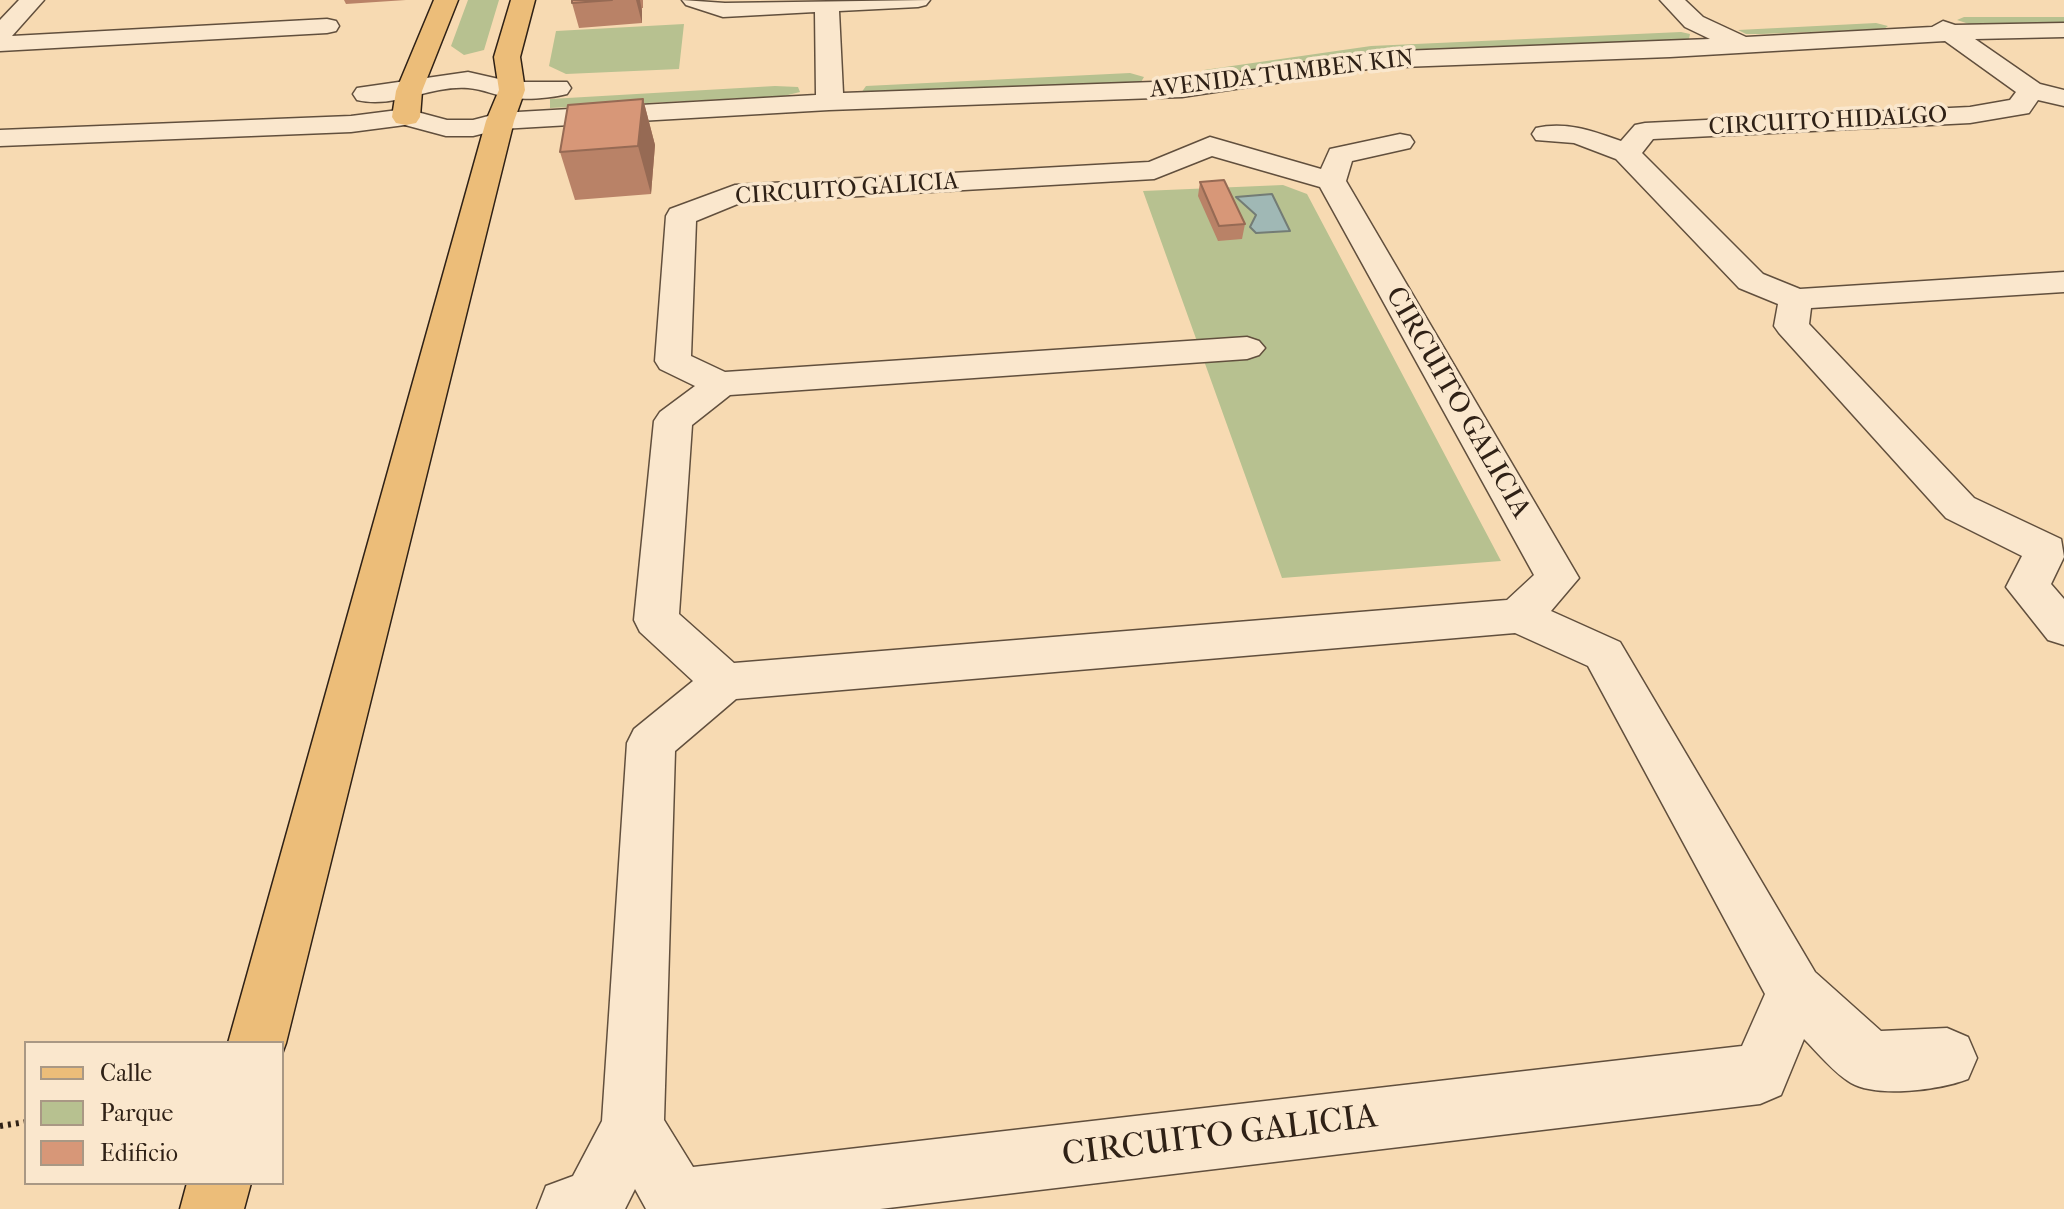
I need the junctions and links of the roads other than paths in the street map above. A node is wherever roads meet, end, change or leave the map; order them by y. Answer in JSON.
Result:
{"nodes":[{"id":1,"x":32,"y":0,"type":"edge"},
{"id":2,"x":446,"y":0,"type":"edge"},
{"id":3,"x":523,"y":0,"type":"edge"},
{"id":4,"x":694,"y":0,"type":"edge"},
{"id":5,"x":918,"y":0,"type":"edge"},
{"id":6,"x":1672,"y":0,"type":"edge"},
{"id":7,"x":827,"y":6,"type":"junction"},
{"id":8,"x":2064,"y":10,"type":"edge"},
{"id":9,"x":1924,"y":13,"type":"junction"},
{"id":10,"x":1694,"y":22,"type":"junction"},
{"id":11,"x":327,"y":26,"type":"dead end"},
{"id":12,"x":1745,"y":27,"type":"junction"},
{"id":13,"x":2064,"y":30,"type":"edge"},
{"id":14,"x":1948,"y":33,"type":"junction"},
{"id":15,"x":0,"y":34,"type":"edge"},
{"id":16,"x":0,"y":44,"type":"edge"},
{"id":17,"x":1119,"y":67,"type":"dead end"},
{"id":18,"x":1165,"y":67,"type":"junction"},
{"id":19,"x":998,"y":71,"type":"dead end"},
{"id":20,"x":752,"y":82,"type":"dead end"},
{"id":21,"x":576,"y":88,"type":"dead end"},
{"id":22,"x":1182,"y":89,"type":"junction"},
{"id":23,"x":2031,"y":90,"type":"junction"},
{"id":24,"x":830,"y":91,"type":"junction"},
{"id":25,"x":342,"y":95,"type":"dead end"},
{"id":26,"x":2064,"y":98,"type":"edge"},
{"id":27,"x":408,"y":104,"type":"junction"},
{"id":28,"x":506,"y":106,"type":"junction"},
{"id":29,"x":1202,"y":132,"type":"junction"},
{"id":30,"x":1546,"y":134,"type":"dead end"},
{"id":31,"x":0,"y":138,"type":"edge"},
{"id":32,"x":1400,"y":142,"type":"dead end"},
{"id":33,"x":1626,"y":153,"type":"junction"},
{"id":34,"x":1331,"y":181,"type":"junction"},
{"id":35,"x":2064,"y":282,"type":"edge"},
{"id":36,"x":1796,"y":299,"type":"junction"},
{"id":37,"x":1247,"y":348,"type":"dead end"},
{"id":38,"x":720,"y":384,"type":"junction"},
{"id":39,"x":2055,"y":549,"type":"edge"},
{"id":40,"x":1519,"y":616,"type":"junction"},
{"id":41,"x":2064,"y":628,"type":"edge"},
{"id":42,"x":725,"y":682,"type":"junction"},
{"id":43,"x":1795,"y":992,"type":"junction"},
{"id":44,"x":258,"y":1041,"type":"edge"},
{"id":45,"x":1947,"y":1058,"type":"dead end"},
{"id":46,"x":633,"y":1127,"type":"junction"},
{"id":47,"x":218,"y":1185,"type":"edge"},
{"id":48,"x":212,"y":1209,"type":"edge"},
{"id":49,"x":569,"y":1209,"type":"edge"}],
"edges":[{"from":1,"to":15,"type":"street"},
{"from":2,"to":27,"type":"main road"},
{"from":3,"to":28,"type":"main road"},
{"from":4,"to":7,"type":"street"},
{"from":5,"to":7,"type":"street"},
{"from":6,"to":10,"type":"street"},
{"from":7,"to":24,"type":"street"},
{"from":8,"to":9,"type":"street","name":"AVENIDA TUMBEN KIN"},
{"from":9,"to":12,"type":"street","name":"AVENIDA TUMBEN KIN"},
{"from":9,"to":14,"type":"street"},
{"from":10,"to":12,"type":"street","name":"AVENIDA TUMBEN KIN"},
{"from":10,"to":18,"type":"street","name":"AVENIDA TUMBEN KIN"},
{"from":11,"to":16,"type":"street"},
{"from":12,"to":14,"type":"street","name":"AVENIDA TUMBEN KIN"},
{"from":12,"to":22,"type":"street","name":"AVENIDA TUMBEN KIN"},
{"from":13,"to":14,"type":"street","name":"AVENIDA TUMBEN KIN"},
{"from":14,"to":23,"type":"street"},
{"from":17,"to":18,"type":"street","name":"AVENIDA TUMBEN KIN"},
{"from":18,"to":22,"type":"street"},
{"from":19,"to":24,"type":"street","name":"AVENIDA TUMBEN KIN"},
{"from":20,"to":24,"type":"street","name":"AVENIDA TUMBEN KIN"},
{"from":21,"to":28,"type":"street"},
{"from":22,"to":24,"type":"street","name":"AVENIDA TUMBEN KIN"},
{"from":22,"to":29,"type":"street"},
{"from":23,"to":26,"type":"street"},
{"from":23,"to":33,"type":"street","name":"CIRCUITO HIDALGO"},
{"from":24,"to":28,"type":"street","name":"AVENIDA TUMBEN KIN"},
{"from":25,"to":27,"type":"street"},
{"from":27,"to":28,"type":"street"},
{"from":27,"to":28,"type":"street"},
{"from":27,"to":31,"type":"street"},
{"from":28,"to":44,"type":"main road"},
{"from":29,"to":34,"type":"street"},
{"from":29,"to":38,"type":"street","name":"CIRCUITO GALICIA"},
{"from":30,"to":33,"type":"street"},
{"from":32,"to":34,"type":"street"},
{"from":33,"to":36,"type":"street"},
{"from":34,"to":40,"type":"street","name":"CIRCUITO GALICIA"},
{"from":35,"to":36,"type":"street"},
{"from":36,"to":39,"type":"street"},
{"from":37,"to":38,"type":"street","name":"CIRCUITO GALICIA"},
{"from":38,"to":42,"type":"street"},
{"from":39,"to":41,"type":"street"},
{"from":40,"to":42,"type":"street"},
{"from":40,"to":43,"type":"street"},
{"from":42,"to":46,"type":"street"},
{"from":43,"to":45,"type":"street"},
{"from":43,"to":46,"type":"street","name":"CIRCUITO GALICIA"},
{"from":46,"to":49,"type":"street"},
{"from":47,"to":48,"type":"main road"}]}
